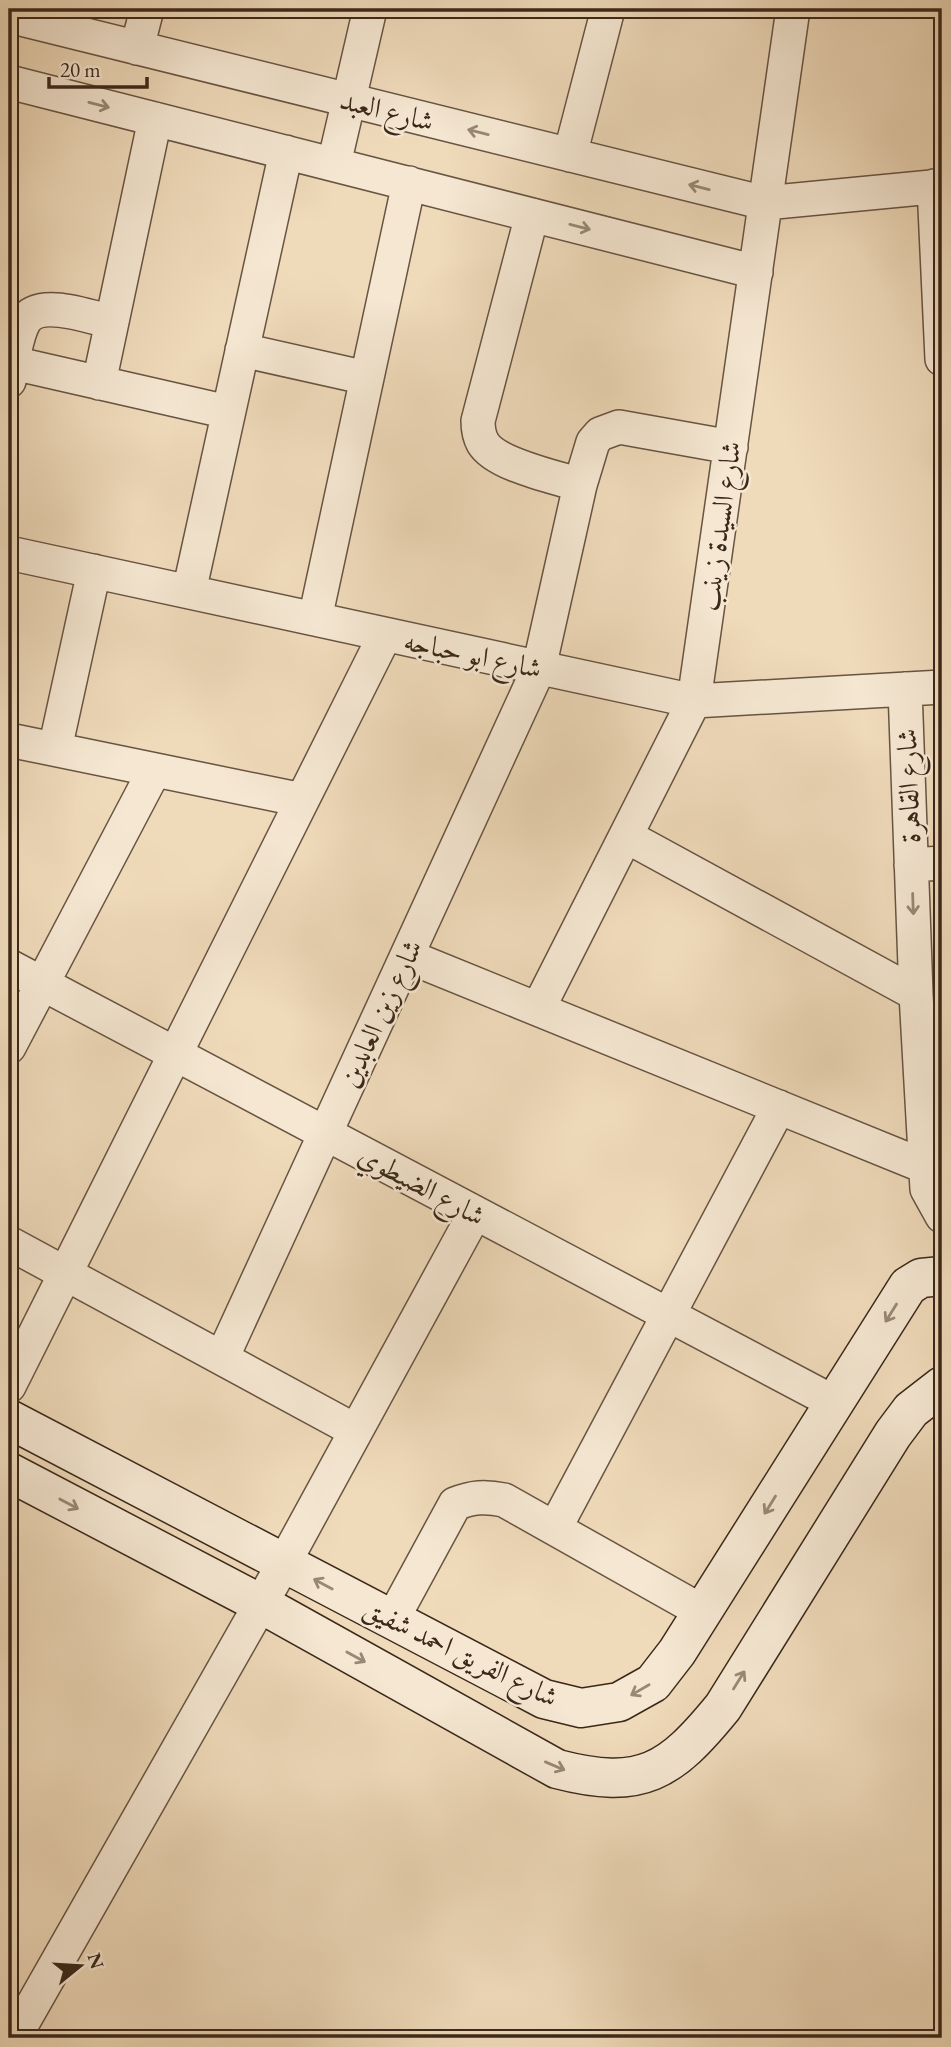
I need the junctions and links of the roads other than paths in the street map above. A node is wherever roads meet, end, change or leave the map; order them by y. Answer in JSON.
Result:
{"nodes":[{"id":1,"x":147,"y":9,"type":"edge"},
{"id":2,"x":370,"y":9,"type":"edge"},
{"id":3,"x":608,"y":9,"type":"edge"},
{"id":4,"x":793,"y":9,"type":"edge"},
{"id":5,"x":9,"y":16,"type":"edge"},
{"id":6,"x":137,"y":48,"type":"junction"},
{"id":7,"x":9,"y":82,"type":"edge"},
{"id":8,"x":348,"y":100,"type":"junction"},
{"id":9,"x":155,"y":119,"type":"junction"},
{"id":10,"x":286,"y":152,"type":"junction"},
{"id":11,"x":570,"y":155,"type":"junction"},
{"id":12,"x":334,"y":164,"type":"junction"},
{"id":13,"x":409,"y":183,"type":"junction"},
{"id":14,"x":938,"y":186,"type":"edge"},
{"id":15,"x":765,"y":204,"type":"junction"},
{"id":16,"x":532,"y":215,"type":"junction"},
{"id":17,"x":756,"y":272,"type":"junction"},
{"id":18,"x":112,"y":322,"type":"junction"},
{"id":19,"x":242,"y":350,"type":"junction"},
{"id":20,"x":942,"y":359,"type":"edge"},
{"id":21,"x":11,"y":372,"type":"edge"},
{"id":22,"x":367,"y":378,"type":"junction"},
{"id":23,"x":99,"y":383,"type":"junction"},
{"id":24,"x":228,"y":412,"type":"junction"},
{"id":25,"x":731,"y":447,"type":"junction"},
{"id":26,"x":580,"y":485,"type":"junction"},
{"id":27,"x":9,"y":553,"type":"edge"},
{"id":28,"x":94,"y":571,"type":"junction"},
{"id":29,"x":189,"y":592,"type":"junction"},
{"id":30,"x":315,"y":619,"type":"junction"},
{"id":31,"x":385,"y":635,"type":"junction"},
{"id":32,"x":539,"y":668,"type":"junction"},
{"id":33,"x":942,"y":687,"type":"edge"},
{"id":34,"x":905,"y":689,"type":"junction"},
{"id":35,"x":694,"y":701,"type":"junction"},
{"id":36,"x":9,"y":740,"type":"edge"},
{"id":37,"x":55,"y":750,"type":"junction"},
{"id":38,"x":154,"y":771,"type":"junction"},
{"id":39,"x":302,"y":800,"type":"junction"},
{"id":40,"x":626,"y":836,"type":"junction"},
{"id":41,"x":927,"y":864,"type":"edge"},
{"id":42,"x":407,"y":956,"type":"junction"},
{"id":43,"x":9,"y":965,"type":"edge"},
{"id":44,"x":42,"y":983,"type":"junction"},
{"id":45,"x":916,"y":994,"type":"junction"},
{"id":46,"x":538,"y":1009,"type":"junction"},
{"id":47,"x":9,"y":1048,"type":"edge"},
{"id":48,"x":175,"y":1054,"type":"junction"},
{"id":49,"x":779,"y":1107,"type":"junction"},
{"id":50,"x":326,"y":1133,"type":"junction"},
{"id":51,"x":926,"y":1167,"type":"junction"},
{"id":52,"x":475,"y":1213,"type":"junction"},
{"id":53,"x":942,"y":1216,"type":"edge"},
{"id":54,"x":9,"y":1243,"type":"edge"},
{"id":55,"x":65,"y":1273,"type":"junction"},
{"id":56,"x":942,"y":1276,"type":"edge"},
{"id":57,"x":668,"y":1315,"type":"junction"},
{"id":58,"x":222,"y":1358,"type":"junction"},
{"id":59,"x":9,"y":1386,"type":"edge"},
{"id":60,"x":942,"y":1386,"type":"edge"},
{"id":61,"x":835,"y":1403,"type":"junction"},
{"id":62,"x":9,"y":1419,"type":"edge"},
{"id":63,"x":356,"y":1431,"type":"junction"},
{"id":64,"x":9,"y":1472,"type":"edge"},
{"id":65,"x":555,"y":1528,"type":"junction"},
{"id":66,"x":284,"y":1563,"type":"junction"},
{"id":67,"x":261,"y":1604,"type":"junction"},
{"id":68,"x":703,"y":1612,"type":"junction"},
{"id":69,"x":392,"y":1620,"type":"junction"},
{"id":70,"x":13,"y":2038,"type":"edge"}],
"edges":[{"from":1,"to":6,"type":"street"},
{"from":2,"to":8,"type":"street"},
{"from":3,"to":11,"type":"street"},
{"from":4,"to":15,"type":"street","name":"شارع السيدة زينب"},
{"from":5,"to":6,"type":"street","name":"شارع العبد"},
{"from":6,"to":8,"type":"street","name":"شارع العبد"},
{"from":7,"to":9,"type":"street","one_way":true},
{"from":11,"to":8,"type":"street","name":"شارع العبد","one_way":true},
{"from":8,"to":12,"type":"street"},
{"from":9,"to":10,"type":"street"},
{"from":9,"to":18,"type":"street"},
{"from":10,"to":12,"type":"street"},
{"from":10,"to":19,"type":"street"},
{"from":15,"to":11,"type":"street","name":"شارع العبد","one_way":true},
{"from":12,"to":13,"type":"street"},
{"from":13,"to":16,"type":"street"},
{"from":13,"to":22,"type":"street"},
{"from":14,"to":15,"type":"street"},
{"from":14,"to":20,"type":"street"},
{"from":15,"to":17,"type":"street","name":"شارع السيدة زينب"},
{"from":16,"to":17,"type":"street","one_way":true},
{"from":16,"to":26,"type":"street"},
{"from":17,"to":25,"type":"street","name":"شارع السيدة زينب"},
{"from":18,"to":21,"type":"street"},
{"from":18,"to":23,"type":"street"},
{"from":19,"to":22,"type":"street"},
{"from":19,"to":24,"type":"street"},
{"from":21,"to":23,"type":"street"},
{"from":22,"to":30,"type":"street"},
{"from":23,"to":24,"type":"street"},
{"from":24,"to":29,"type":"street"},
{"from":25,"to":26,"type":"street","name":"شارع زين العابدين"},
{"from":25,"to":35,"type":"street","name":"شارع السيدة زينب"},
{"from":26,"to":32,"type":"street","name":"شارع زين العابدين"},
{"from":27,"to":28,"type":"street","name":"شارع ابو حباجه"},
{"from":28,"to":29,"type":"street","name":"شارع ابو حباجه"},
{"from":28,"to":37,"type":"street"},
{"from":29,"to":30,"type":"street","name":"شارع ابو حباجه"},
{"from":30,"to":31,"type":"street","name":"شارع ابو حباجه"},
{"from":31,"to":32,"type":"street","name":"شارع ابو حباجه"},
{"from":31,"to":39,"type":"street"},
{"from":32,"to":35,"type":"street","name":"شارع ابو حباجه"},
{"from":32,"to":42,"type":"street","name":"شارع زين العابدين"},
{"from":33,"to":34,"type":"street","name":"شارع ابو حباجه"},
{"from":34,"to":35,"type":"street","name":"شارع ابو حباجه"},
{"from":34,"to":41,"type":"street","name":"شارع القاهرة"},
{"from":35,"to":40,"type":"street","name":"شارع السيدة زينب"},
{"from":36,"to":37,"type":"street"},
{"from":37,"to":38,"type":"street"},
{"from":38,"to":39,"type":"street"},
{"from":38,"to":44,"type":"street"},
{"from":39,"to":48,"type":"street"},
{"from":40,"to":45,"type":"street"},
{"from":40,"to":46,"type":"street","name":"شارع السيدة زينب"},
{"from":41,"to":45,"type":"street","name":"شارع القاهرة","one_way":true},
{"from":42,"to":46,"type":"street"},
{"from":42,"to":50,"type":"street","name":"شارع زين العابدين"},
{"from":43,"to":44,"type":"street","name":"شارع الضيطوي"},
{"from":44,"to":47,"type":"street"},
{"from":44,"to":48,"type":"street","name":"شارع الضيطوي"},
{"from":45,"to":51,"type":"street","name":"شارع القاهرة"},
{"from":46,"to":49,"type":"street"},
{"from":48,"to":50,"type":"street","name":"شارع الضيطوي"},
{"from":48,"to":55,"type":"street"},
{"from":49,"to":51,"type":"street"},
{"from":49,"to":57,"type":"street"},
{"from":50,"to":52,"type":"street","name":"شارع الضيطوي"},
{"from":50,"to":58,"type":"street","name":"شارع زين العابدين"},
{"from":51,"to":53,"type":"street","name":"شارع القاهرة"},
{"from":52,"to":57,"type":"street","name":"شارع الضيطوي"},
{"from":52,"to":63,"type":"street"},
{"from":54,"to":55,"type":"street"},
{"from":55,"to":58,"type":"street"},
{"from":55,"to":59,"type":"street"},
{"from":56,"to":61,"type":"street","name":"شارع الفريق احمد شفيق","one_way":true},
{"from":57,"to":61,"type":"street","name":"شارع الضيطوي"},
{"from":57,"to":65,"type":"street"},
{"from":58,"to":63,"type":"street"},
{"from":67,"to":60,"type":"street","name":"شارع الفريق احمد شفيق","one_way":true},
{"from":61,"to":68,"type":"street","name":"شارع الفريق احمد شفيق","one_way":true},
{"from":62,"to":66,"type":"street","name":"شارع الفريق احمد شفيق"},
{"from":63,"to":66,"type":"street"},
{"from":64,"to":67,"type":"street","name":"شارع الفريق احمد شفيق","one_way":true},
{"from":65,"to":68,"type":"street"},
{"from":65,"to":69,"type":"street"},
{"from":66,"to":67,"type":"street"},
{"from":69,"to":66,"type":"street","name":"شارع الفريق احمد شفيق","one_way":true},
{"from":67,"to":70,"type":"street"},
{"from":68,"to":69,"type":"street","name":"شارع الفريق احمد شفيق","one_way":true}]}
